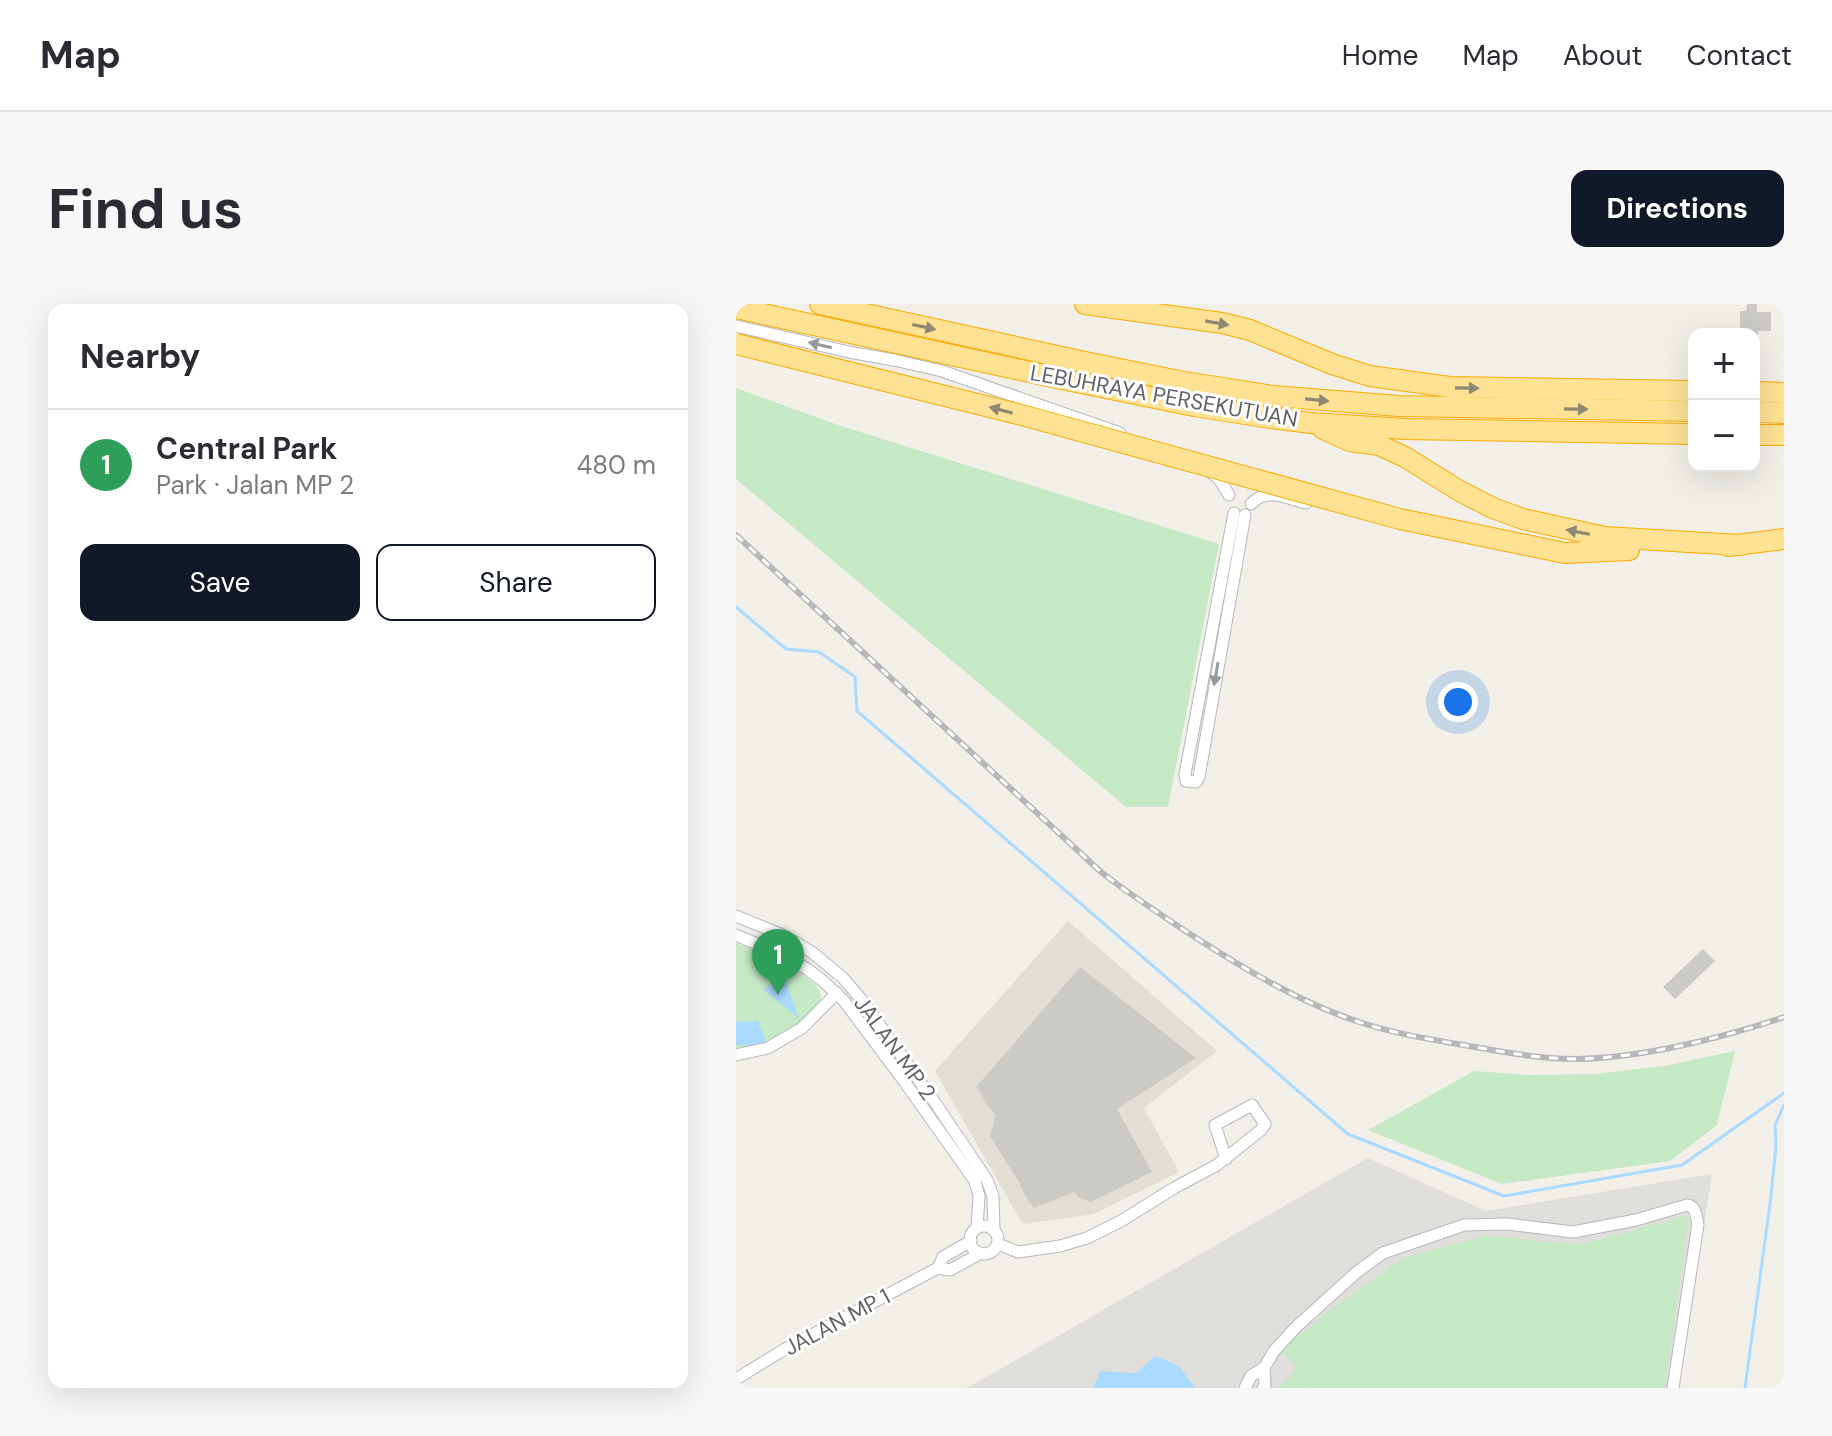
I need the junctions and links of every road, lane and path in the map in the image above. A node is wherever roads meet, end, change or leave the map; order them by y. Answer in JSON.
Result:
{"nodes":[{"id":1,"x":820,"y":304,"type":"edge"},
{"id":2,"x":1085,"y":304,"type":"edge"},
{"id":3,"x":736,"y":308,"type":"edge"},
{"id":4,"x":736,"y":326,"type":"edge"},
{"id":5,"x":736,"y":344,"type":"edge"},
{"id":6,"x":1688,"y":391,"type":"edge"},
{"id":7,"x":1760,"y":392,"type":"edge"},
{"id":8,"x":1784,"y":393,"type":"edge"},
{"id":9,"x":1688,"y":411,"type":"edge"},
{"id":10,"x":1760,"y":412,"type":"edge"},
{"id":11,"x":1784,"y":413,"type":"edge"},
{"id":12,"x":1311,"y":423,"type":"junction"},
{"id":13,"x":1688,"y":434,"type":"edge"},
{"id":14,"x":1760,"y":435,"type":"edge"},
{"id":15,"x":1784,"y":435,"type":"edge"},
{"id":16,"x":1229,"y":495,"type":"dead end"},
{"id":17,"x":1243,"y":511,"type":"junction"},
{"id":18,"x":1784,"y":539,"type":"edge"},
{"id":19,"x":1740,"y":545,"type":"junction"},
{"id":20,"x":1603,"y":551,"type":"junction"},
{"id":21,"x":736,"y":916,"type":"edge"},
{"id":22,"x":736,"y":935,"type":"edge"},
{"id":23,"x":840,"y":997,"type":"junction"},
{"id":24,"x":736,"y":1055,"type":"edge"},
{"id":25,"x":1226,"y":1159,"type":"junction"},
{"id":26,"x":977,"y":1228,"type":"junction"},
{"id":27,"x":994,"y":1230,"type":"junction"},
{"id":28,"x":971,"y":1241,"type":"junction"},
{"id":29,"x":998,"y":1244,"type":"junction"},
{"id":30,"x":981,"y":1253,"type":"junction"},
{"id":31,"x":938,"y":1268,"type":"junction"},
{"id":32,"x":1264,"y":1368,"type":"junction"},
{"id":33,"x":736,"y":1379,"type":"edge"},
{"id":34,"x":1245,"y":1388,"type":"edge"},
{"id":35,"x":1263,"y":1388,"type":"edge"},
{"id":36,"x":1673,"y":1388,"type":"edge"}],
"edges":[{"from":1,"to":9,"type":"highway","name":"LEBUHRAYA PERSEKUTUAN","one_way":true},
{"from":2,"to":6,"type":"highway","one_way":true},
{"from":3,"to":12,"type":"highway","name":"LEBUHRAYA PERSEKUTUAN"},
{"from":16,"to":4,"type":"street","one_way":true},
{"from":20,"to":5,"type":"highway","one_way":true,"bridge":true},
{"from":7,"to":8,"type":"highway"},
{"from":10,"to":11,"type":"highway"},
{"from":12,"to":13,"type":"highway","name":"LEBUHRAYA PERSEKUTUAN"},
{"from":19,"to":12,"type":"highway","one_way":true},
{"from":14,"to":15,"type":"highway"},
{"from":17,"to":17,"type":"street","one_way":true},
{"from":17,"to":20,"type":"street"},
{"from":18,"to":19,"type":"highway"},
{"from":19,"to":20,"type":"highway"},
{"from":21,"to":27,"type":"street","name":"JALAN MP 2"},
{"from":22,"to":23,"type":"street","name":"JALAN MP 2"},
{"from":23,"to":24,"type":"street"},
{"from":23,"to":26,"type":"street","name":"JALAN MP 2"},
{"from":25,"to":25,"type":"street"},
{"from":25,"to":29,"type":"street"},
{"from":26,"to":27,"type":"street"},
{"from":26,"to":28,"type":"street"},
{"from":27,"to":29,"type":"street"},
{"from":28,"to":30,"type":"street"},
{"from":28,"to":31,"type":"street","name":"JALAN MP 1"},
{"from":29,"to":30,"type":"street"},
{"from":30,"to":31,"type":"street","name":"JALAN MP 1"},
{"from":31,"to":33,"type":"street","name":"JALAN MP 1"},
{"from":32,"to":34,"type":"street"},
{"from":32,"to":35,"type":"street"},
{"from":32,"to":36,"type":"street"}]}
